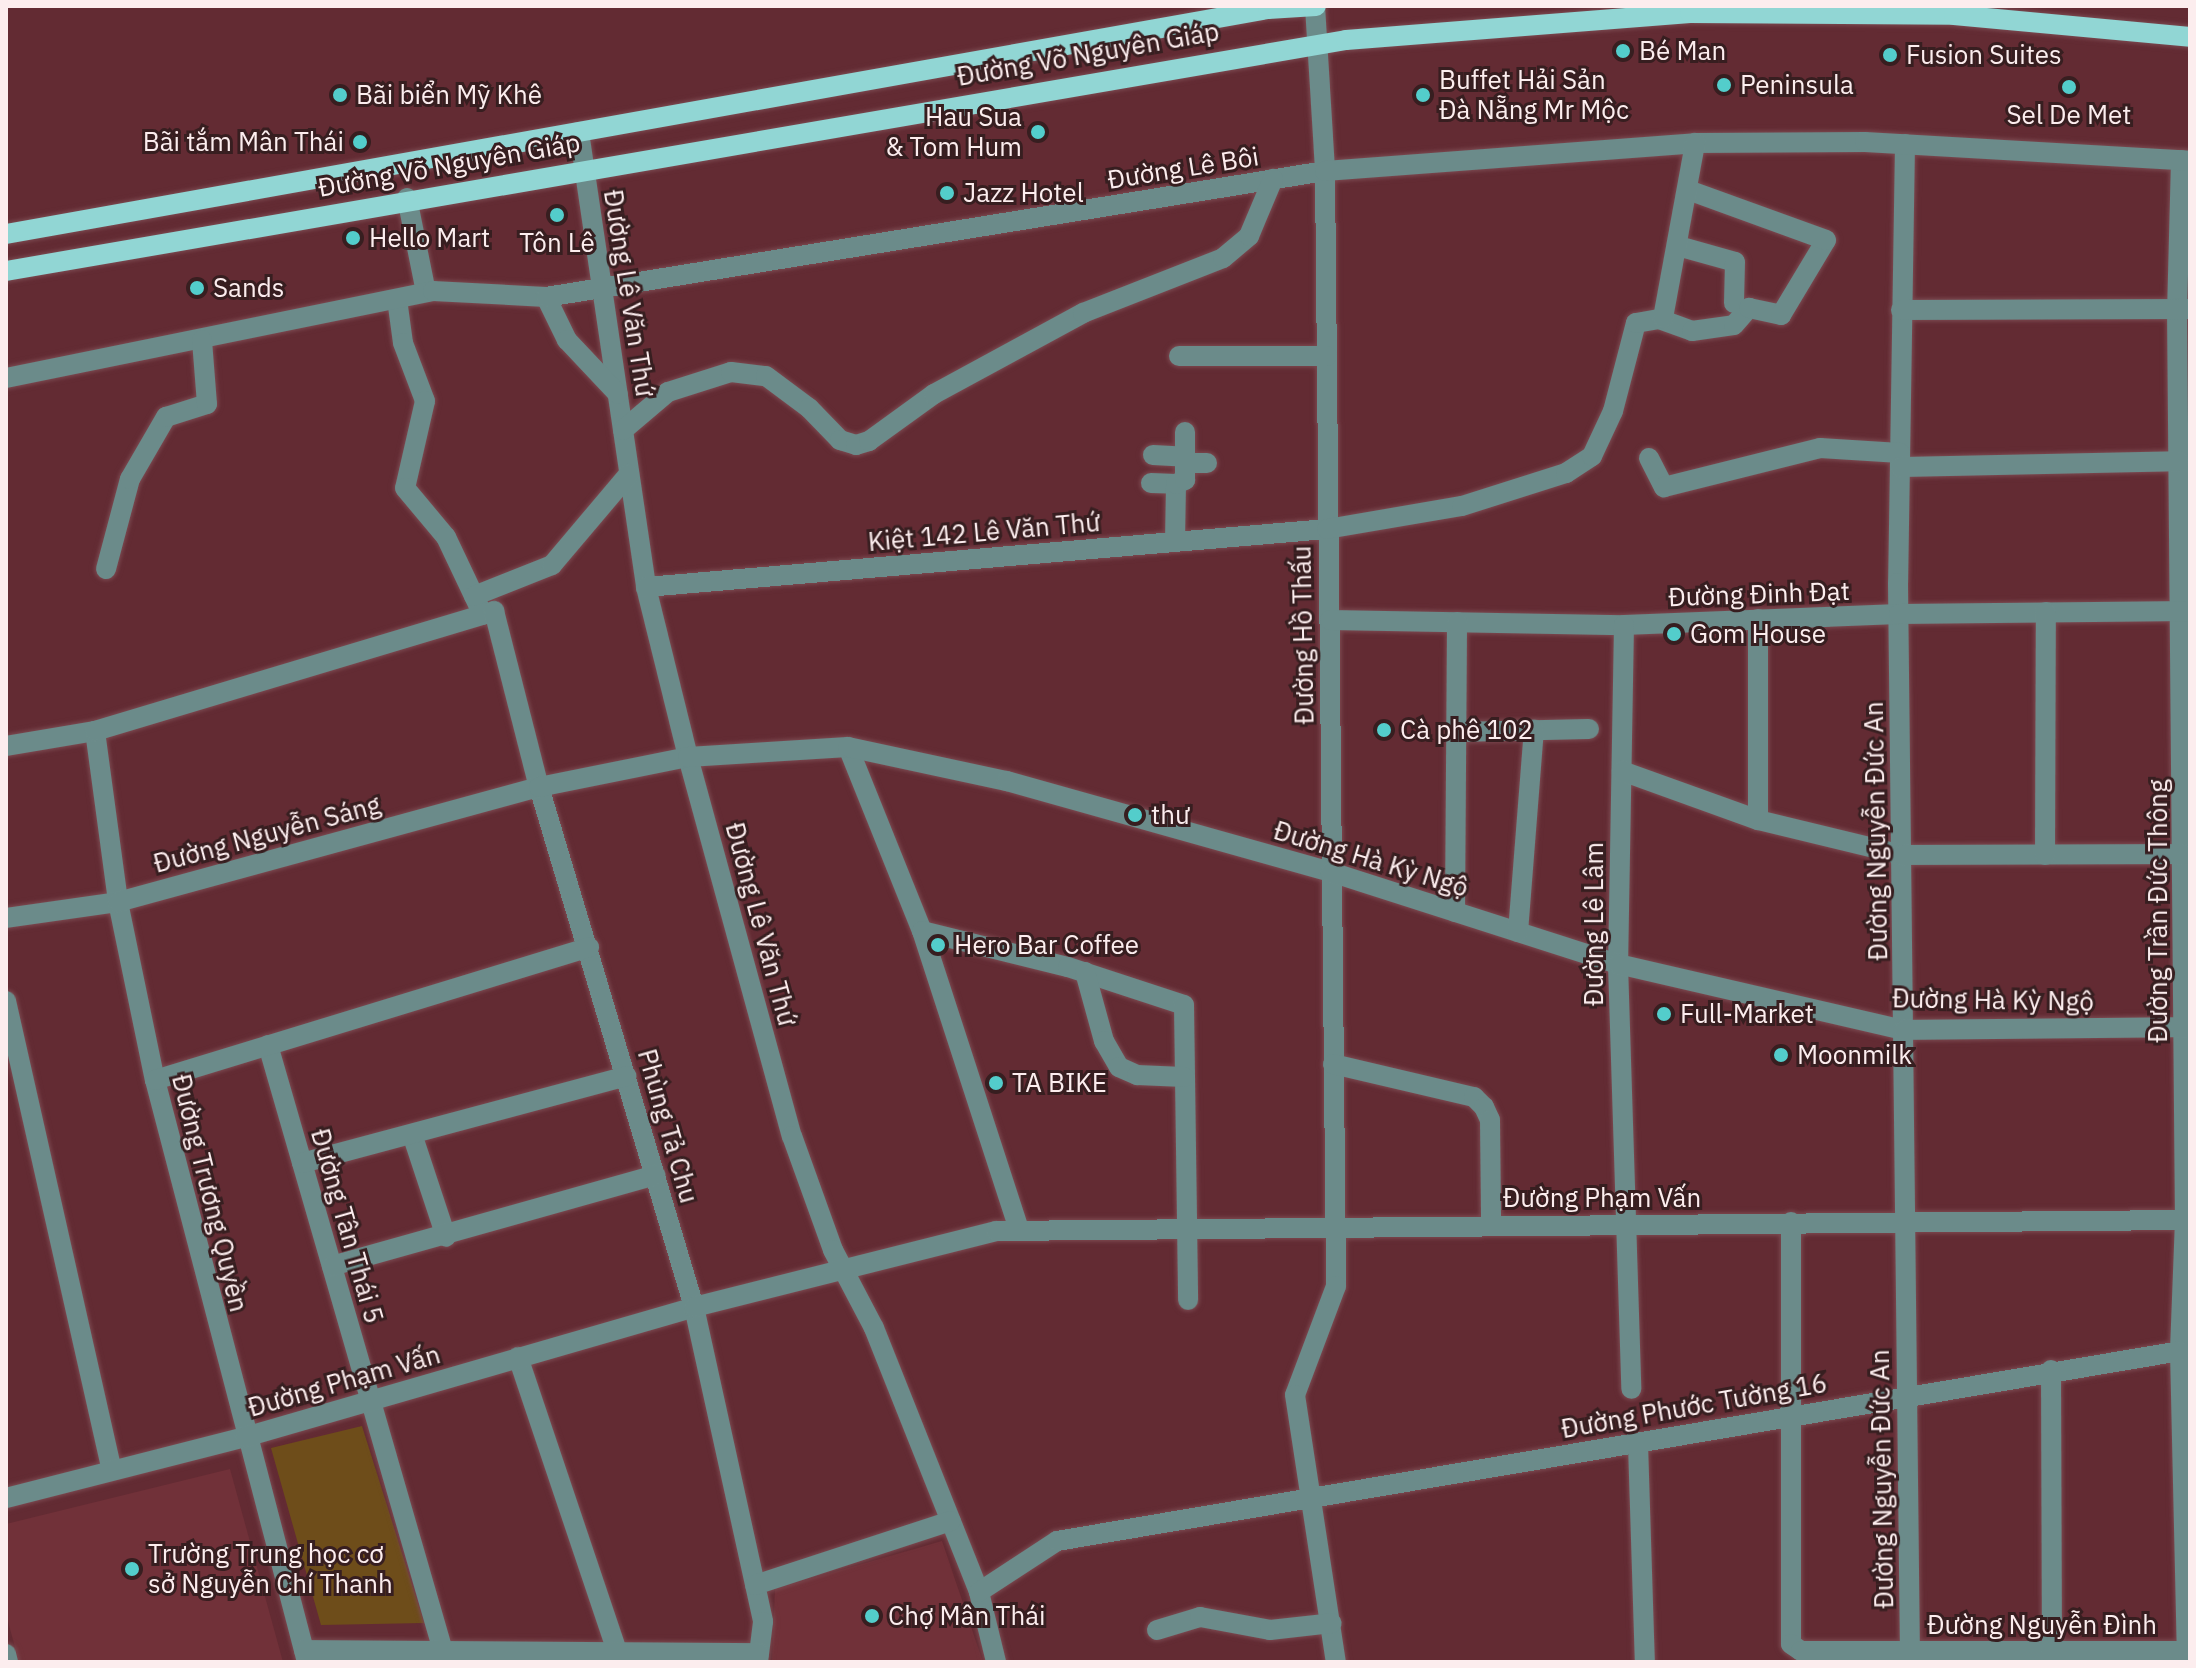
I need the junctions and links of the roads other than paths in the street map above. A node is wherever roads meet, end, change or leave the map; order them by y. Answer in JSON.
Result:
{"nodes":[{"id":1,"x":1316,"y":6,"type":"edge"},
{"id":2,"x":2190,"y":37,"type":"edge"},
{"id":3,"x":1319,"y":44,"type":"junction"},
{"id":4,"x":579,"y":132,"type":"junction"},
{"id":5,"x":1695,"y":143,"type":"junction"},
{"id":6,"x":1905,"y":144,"type":"junction"},
{"id":7,"x":2186,"y":161,"type":"edge"},
{"id":8,"x":584,"y":168,"type":"junction"},
{"id":9,"x":1325,"y":171,"type":"junction"},
{"id":10,"x":1273,"y":179,"type":"junction"},
{"id":11,"x":1688,"y":190,"type":"junction"},
{"id":12,"x":407,"y":198,"type":"junction"},
{"id":13,"x":6,"y":234,"type":"edge"},
{"id":14,"x":1678,"y":246,"type":"junction"},
{"id":15,"x":6,"y":271,"type":"edge"},
{"id":16,"x":601,"y":289,"type":"junction"},
{"id":17,"x":426,"y":292,"type":"junction"},
{"id":18,"x":546,"y":297,"type":"junction"},
{"id":19,"x":397,"y":299,"type":"junction"},
{"id":20,"x":1734,"y":303,"type":"dead end"},
{"id":21,"x":2183,"y":309,"type":"edge"},
{"id":22,"x":1901,"y":310,"type":"junction"},
{"id":23,"x":1662,"y":320,"type":"junction"},
{"id":24,"x":202,"y":340,"type":"junction"},
{"id":25,"x":1179,"y":356,"type":"dead end"},
{"id":26,"x":1327,"y":356,"type":"junction"},
{"id":27,"x":6,"y":378,"type":"edge"},
{"id":28,"x":618,"y":394,"type":"junction"},
{"id":29,"x":623,"y":430,"type":"junction"},
{"id":30,"x":1185,"y":432,"type":"dead end"},
{"id":31,"x":1153,"y":455,"type":"dead end"},
{"id":32,"x":1649,"y":458,"type":"dead end"},
{"id":33,"x":1900,"y":460,"type":"junction"},
{"id":34,"x":1193,"y":461,"type":"junction"},
{"id":35,"x":2179,"y":461,"type":"junction"},
{"id":36,"x":629,"y":474,"type":"junction"},
{"id":37,"x":1151,"y":483,"type":"dead end"},
{"id":38,"x":1176,"y":484,"type":"junction"},
{"id":39,"x":1327,"y":529,"type":"junction"},
{"id":40,"x":1175,"y":542,"type":"junction"},
{"id":41,"x":106,"y":569,"type":"dead end"},
{"id":42,"x":646,"y":587,"type":"junction"},
{"id":43,"x":474,"y":596,"type":"junction"},
{"id":44,"x":2186,"y":611,"type":"edge"},
{"id":45,"x":2046,"y":612,"type":"junction"},
{"id":46,"x":489,"y":613,"type":"junction"},
{"id":47,"x":1899,"y":614,"type":"junction"},
{"id":48,"x":1758,"y":619,"type":"junction"},
{"id":49,"x":1330,"y":620,"type":"junction"},
{"id":50,"x":1457,"y":622,"type":"junction"},
{"id":51,"x":1624,"y":625,"type":"junction"},
{"id":52,"x":1589,"y":729,"type":"dead end"},
{"id":53,"x":1534,"y":730,"type":"junction"},
{"id":54,"x":95,"y":731,"type":"junction"},
{"id":55,"x":1456,"y":732,"type":"junction"},
{"id":56,"x":6,"y":746,"type":"edge"},
{"id":57,"x":848,"y":747,"type":"junction"},
{"id":58,"x":688,"y":757,"type":"junction"},
{"id":59,"x":1622,"y":771,"type":"junction"},
{"id":60,"x":539,"y":787,"type":"junction"},
{"id":61,"x":1758,"y":820,"type":"junction"},
{"id":62,"x":2183,"y":854,"type":"junction"},
{"id":63,"x":1903,"y":855,"type":"junction"},
{"id":64,"x":2045,"y":855,"type":"junction"},
{"id":65,"x":1331,"y":872,"type":"junction"},
{"id":66,"x":118,"y":902,"type":"junction"},
{"id":67,"x":1455,"y":912,"type":"junction"},
{"id":68,"x":6,"y":918,"type":"edge"},
{"id":69,"x":922,"y":931,"type":"junction"},
{"id":70,"x":1518,"y":932,"type":"junction"},
{"id":71,"x":589,"y":947,"type":"junction"},
{"id":72,"x":1618,"y":964,"type":"junction"},
{"id":73,"x":1085,"y":972,"type":"junction"},
{"id":74,"x":6,"y":1001,"type":"edge"},
{"id":75,"x":2187,"y":1027,"type":"edge"},
{"id":76,"x":1904,"y":1030,"type":"junction"},
{"id":77,"x":268,"y":1045,"type":"junction"},
{"id":78,"x":1333,"y":1064,"type":"junction"},
{"id":79,"x":627,"y":1076,"type":"junction"},
{"id":80,"x":1184,"y":1077,"type":"junction"},
{"id":81,"x":155,"y":1080,"type":"junction"},
{"id":82,"x":413,"y":1137,"type":"junction"},
{"id":83,"x":302,"y":1163,"type":"junction"},
{"id":84,"x":655,"y":1175,"type":"junction"},
{"id":85,"x":2185,"y":1220,"type":"junction"},
{"id":86,"x":1905,"y":1221,"type":"junction"},
{"id":87,"x":1791,"y":1222,"type":"junction"},
{"id":88,"x":1626,"y":1223,"type":"junction"},
{"id":89,"x":1491,"y":1224,"type":"junction"},
{"id":90,"x":1335,"y":1225,"type":"junction"},
{"id":91,"x":1184,"y":1226,"type":"junction"},
{"id":92,"x":1019,"y":1229,"type":"junction"},
{"id":93,"x":446,"y":1237,"type":"junction"},
{"id":94,"x":332,"y":1266,"type":"junction"},
{"id":95,"x":849,"y":1272,"type":"junction"},
{"id":96,"x":1188,"y":1300,"type":"dead end"},
{"id":97,"x":694,"y":1307,"type":"junction"},
{"id":98,"x":2180,"y":1351,"type":"junction"},
{"id":99,"x":518,"y":1357,"type":"junction"},
{"id":100,"x":2051,"y":1370,"type":"junction"},
{"id":101,"x":1631,"y":1389,"type":"dead end"},
{"id":102,"x":1906,"y":1394,"type":"junction"},
{"id":103,"x":371,"y":1400,"type":"junction"},
{"id":104,"x":1791,"y":1417,"type":"junction"},
{"id":105,"x":245,"y":1437,"type":"junction"},
{"id":106,"x":1638,"y":1444,"type":"junction"},
{"id":107,"x":111,"y":1467,"type":"junction"},
{"id":108,"x":1310,"y":1494,"type":"junction"},
{"id":109,"x":6,"y":1498,"type":"edge"},
{"id":110,"x":951,"y":1521,"type":"junction"},
{"id":111,"x":755,"y":1585,"type":"junction"},
{"id":112,"x":979,"y":1592,"type":"junction"},
{"id":113,"x":1332,"y":1623,"type":"junction"},
{"id":114,"x":1157,"y":1630,"type":"dead end"},
{"id":115,"x":443,"y":1651,"type":"junction"},
{"id":116,"x":617,"y":1652,"type":"junction"},
{"id":117,"x":6,"y":1654,"type":"edge"},
{"id":118,"x":2188,"y":1655,"type":"edge"},
{"id":119,"x":306,"y":1656,"type":"edge"},
{"id":120,"x":1910,"y":1656,"type":"edge"},
{"id":121,"x":2052,"y":1656,"type":"edge"},
{"id":122,"x":759,"y":1658,"type":"edge"},
{"id":123,"x":8,"y":1662,"type":"edge"},
{"id":124,"x":996,"y":1662,"type":"edge"},
{"id":125,"x":1336,"y":1662,"type":"edge"},
{"id":126,"x":1645,"y":1662,"type":"edge"}],
"edges":[{"from":1,"to":3,"type":"street","name":"Đường Hồ Thấu"},
{"from":1,"to":4,"type":"main road","name":"Đường Võ Nguyên Giáp"},
{"from":2,"to":3,"type":"main road","name":"Đường Võ Nguyên Giáp"},
{"from":3,"to":8,"type":"main road","name":"Đường Võ Nguyên Giáp"},
{"from":3,"to":9,"type":"street","name":"Đường Hồ Thấu"},
{"from":4,"to":8,"type":"street","name":"Đường Lê Văn Thứ"},
{"from":4,"to":13,"type":"main road","name":"Đường Võ Nguyên Giáp"},
{"from":5,"to":6,"type":"street","name":"Đường Lê Bôi"},
{"from":5,"to":9,"type":"street","name":"Đường Lê Bôi"},
{"from":5,"to":11,"type":"street"},
{"from":6,"to":7,"type":"street","name":"Đường Lê Bôi"},
{"from":6,"to":22,"type":"street","name":"Đường Nguyễn Đức An"},
{"from":7,"to":21,"type":"street","name":"Đường Trần Đức Thông"},
{"from":8,"to":12,"type":"main road","name":"Đường Võ Nguyên Giáp"},
{"from":8,"to":16,"type":"street","name":"Đường Lê Văn Thứ"},
{"from":9,"to":10,"type":"street","name":"Đường Lê Bôi"},
{"from":9,"to":26,"type":"street","name":"Đường Hồ Thấu"},
{"from":10,"to":16,"type":"street","name":"Đường Lê Bôi"},
{"from":10,"to":29,"type":"street"},
{"from":11,"to":14,"type":"street"},
{"from":11,"to":23,"type":"street"},
{"from":12,"to":15,"type":"main road","name":"Đường Võ Nguyên Giáp"},
{"from":12,"to":17,"type":"street"},
{"from":14,"to":20,"type":"street"},
{"from":14,"to":23,"type":"street"},
{"from":16,"to":18,"type":"street","name":"Đường Lê Bôi"},
{"from":16,"to":28,"type":"street","name":"Đường Lê Văn Thứ"},
{"from":17,"to":18,"type":"street","name":"Đường Lê Bôi"},
{"from":17,"to":19,"type":"street","name":"Đường Lê Bôi"},
{"from":18,"to":28,"type":"street"},
{"from":19,"to":24,"type":"street","name":"Đường Lê Bôi"},
{"from":19,"to":43,"type":"street","name":"Phùng Tả Chu"},
{"from":21,"to":22,"type":"street"},
{"from":21,"to":35,"type":"street","name":"Đường Trần Đức Thông"},
{"from":22,"to":33,"type":"street","name":"Đường Nguyễn Đức An"},
{"from":23,"to":39,"type":"street","name":"Kiệt 142 Lê Văn Thứ"},
{"from":24,"to":27,"type":"street","name":"Đường Lê Bôi"},
{"from":24,"to":41,"type":"street"},
{"from":25,"to":26,"type":"street"},
{"from":26,"to":39,"type":"street","name":"Đường Hồ Thấu"},
{"from":28,"to":29,"type":"street","name":"Đường Lê Văn Thứ"},
{"from":29,"to":36,"type":"street","name":"Đường Lê Văn Thứ"},
{"from":30,"to":34,"type":"street"},
{"from":31,"to":34,"type":"street"},
{"from":32,"to":33,"type":"street"},
{"from":33,"to":35,"type":"street"},
{"from":33,"to":47,"type":"street","name":"Đường Nguyễn Đức An"},
{"from":34,"to":38,"type":"street"},
{"from":35,"to":44,"type":"street","name":"Đường Trần Đức Thông"},
{"from":36,"to":42,"type":"street","name":"Đường Lê Văn Thứ"},
{"from":36,"to":43,"type":"street"},
{"from":37,"to":38,"type":"street"},
{"from":38,"to":40,"type":"street"},
{"from":39,"to":40,"type":"street","name":"Kiệt 142 Lê Văn Thứ"},
{"from":39,"to":49,"type":"street","name":"Đường Hồ Thấu"},
{"from":40,"to":42,"type":"street","name":"Kiệt 142 Lê Văn Thứ"},
{"from":42,"to":58,"type":"street","name":"Đường Lê Văn Thứ"},
{"from":43,"to":46,"type":"street","name":"Phùng Tả Chu"},
{"from":44,"to":45,"type":"street","name":"Đường Đinh Đạt"},
{"from":44,"to":62,"type":"street","name":"Đường Trần Đức Thông"},
{"from":45,"to":47,"type":"street","name":"Đường Đinh Đạt"},
{"from":45,"to":64,"type":"street"},
{"from":46,"to":54,"type":"street"},
{"from":46,"to":60,"type":"street","name":"Phùng Tả Chu"},
{"from":47,"to":48,"type":"street","name":"Đường Đinh Đạt"},
{"from":47,"to":63,"type":"street","name":"Đường Nguyễn Đức An"},
{"from":48,"to":51,"type":"street","name":"Đường Đinh Đạt"},
{"from":48,"to":61,"type":"street"},
{"from":49,"to":50,"type":"street","name":"Đường Đinh Đạt"},
{"from":49,"to":65,"type":"street","name":"Đường Hồ Thấu"},
{"from":50,"to":51,"type":"street","name":"Đường Đinh Đạt"},
{"from":50,"to":55,"type":"street"},
{"from":51,"to":59,"type":"street","name":"Đường Lê Lâm"},
{"from":52,"to":53,"type":"street"},
{"from":53,"to":55,"type":"street"},
{"from":53,"to":70,"type":"street"},
{"from":54,"to":56,"type":"street"},
{"from":54,"to":66,"type":"street","name":"Đường Trương Quyền"},
{"from":55,"to":67,"type":"street"},
{"from":57,"to":58,"type":"street","name":"Đường Hà Kỳ Ngộ"},
{"from":57,"to":65,"type":"street","name":"Đường Hà Kỳ Ngộ"},
{"from":57,"to":69,"type":"street"},
{"from":58,"to":60,"type":"street","name":"Đường Hà Kỳ Ngộ"},
{"from":58,"to":95,"type":"street","name":"Đường Lê Văn Thứ"},
{"from":59,"to":61,"type":"street"},
{"from":59,"to":72,"type":"street","name":"Đường Lê Lâm"},
{"from":60,"to":66,"type":"street","name":"Đường Nguyễn Sáng"},
{"from":60,"to":71,"type":"street","name":"Phùng Tả Chu"},
{"from":61,"to":63,"type":"street"},
{"from":62,"to":64,"type":"street"},
{"from":62,"to":75,"type":"street","name":"Đường Trần Đức Thông"},
{"from":63,"to":64,"type":"street"},
{"from":63,"to":76,"type":"street","name":"Đường Nguyễn Đức An"},
{"from":65,"to":67,"type":"street","name":"Đường Hà Kỳ Ngộ"},
{"from":65,"to":78,"type":"street","name":"Đường Hồ Thấu"},
{"from":66,"to":68,"type":"street","name":"Đường Nguyễn Sáng"},
{"from":66,"to":81,"type":"street","name":"Đường Trương Quyền"},
{"from":67,"to":70,"type":"street","name":"Đường Hà Kỳ Ngộ"},
{"from":69,"to":73,"type":"street"},
{"from":69,"to":92,"type":"street"},
{"from":70,"to":72,"type":"street","name":"Đường Hà Kỳ Ngộ"},
{"from":71,"to":77,"type":"street"},
{"from":71,"to":79,"type":"street","name":"Phùng Tả Chu"},
{"from":72,"to":76,"type":"street","name":"Đường Hà Kỳ Ngộ"},
{"from":72,"to":88,"type":"street","name":"Đường Lê Lâm"},
{"from":73,"to":80,"type":"street"},
{"from":73,"to":80,"type":"street"},
{"from":74,"to":107,"type":"street"},
{"from":75,"to":76,"type":"street","name":"Đường Hà Kỳ Ngộ"},
{"from":75,"to":85,"type":"street","name":"Đường Trần Đức Thông"},
{"from":76,"to":86,"type":"street","name":"Đường Nguyễn Đức An"},
{"from":77,"to":81,"type":"street"},
{"from":77,"to":83,"type":"street","name":"Đường Tân Thái 5"},
{"from":78,"to":89,"type":"street"},
{"from":78,"to":90,"type":"street","name":"Đường Hồ Thấu"},
{"from":79,"to":82,"type":"street"},
{"from":79,"to":84,"type":"street","name":"Phùng Tả Chu"},
{"from":80,"to":91,"type":"street"},
{"from":81,"to":105,"type":"street","name":"Đường Trương Quyền"},
{"from":82,"to":83,"type":"street"},
{"from":82,"to":93,"type":"street"},
{"from":83,"to":94,"type":"street","name":"Đường Tân Thái 5"},
{"from":84,"to":93,"type":"street"},
{"from":84,"to":97,"type":"street","name":"Phùng Tả Chu"},
{"from":85,"to":86,"type":"street","name":"Đường Phạm Vấn"},
{"from":85,"to":98,"type":"street","name":"Đường Trần Đức Thông"},
{"from":86,"to":87,"type":"street","name":"Đường Phạm Vấn"},
{"from":86,"to":102,"type":"street","name":"Đường Nguyễn Đức An"},
{"from":87,"to":88,"type":"street","name":"Đường Phạm Vấn"},
{"from":87,"to":104,"type":"street","name":"Đường Nguyễn Đình"},
{"from":88,"to":89,"type":"street","name":"Đường Phạm Vấn"},
{"from":88,"to":101,"type":"street","name":"Đường Lê Lâm"},
{"from":89,"to":90,"type":"street","name":"Đường Phạm Vấn"},
{"from":90,"to":91,"type":"street","name":"Đường Phạm Vấn"},
{"from":90,"to":108,"type":"street","name":"Đường Hồ Thấu"},
{"from":91,"to":92,"type":"street","name":"Đường Phạm Vấn"},
{"from":91,"to":96,"type":"street"},
{"from":92,"to":95,"type":"street","name":"Đường Phạm Vấn"},
{"from":93,"to":94,"type":"street"},
{"from":94,"to":103,"type":"street","name":"Đường Tân Thái 5"},
{"from":95,"to":97,"type":"street","name":"Đường Phạm Vấn"},
{"from":95,"to":110,"type":"street","name":"Đường Lê Văn Thứ"},
{"from":97,"to":99,"type":"street","name":"Đường Phạm Vấn"},
{"from":97,"to":111,"type":"street","name":"Phùng Tả Chu"},
{"from":98,"to":100,"type":"street","name":"Đường Phước Tường 16"},
{"from":98,"to":118,"type":"street","name":"Đường Trần Đức Thông"},
{"from":99,"to":103,"type":"street","name":"Đường Phạm Vấn"},
{"from":99,"to":116,"type":"street"},
{"from":100,"to":102,"type":"street","name":"Đường Phước Tường 16"},
{"from":100,"to":121,"type":"street"},
{"from":102,"to":104,"type":"street","name":"Đường Phước Tường 16"},
{"from":102,"to":120,"type":"street","name":"Đường Nguyễn Đức An"},
{"from":103,"to":105,"type":"street","name":"Đường Phạm Vấn"},
{"from":103,"to":115,"type":"street","name":"Đường Tân Thái 5"},
{"from":104,"to":106,"type":"street","name":"Đường Phước Tường 16"},
{"from":104,"to":120,"type":"street","name":"Đường Nguyễn Đình"},
{"from":105,"to":107,"type":"street","name":"Đường Phạm Vấn"},
{"from":105,"to":119,"type":"street","name":"Đường Trương Quyền"},
{"from":106,"to":108,"type":"street","name":"Đường Phước Tường 16"},
{"from":106,"to":126,"type":"street"},
{"from":107,"to":109,"type":"street","name":"Đường Phạm Vấn"},
{"from":108,"to":112,"type":"street","name":"Đường Phước Tường 16"},
{"from":108,"to":113,"type":"street","name":"Đường Hồ Thấu"},
{"from":110,"to":111,"type":"street"},
{"from":110,"to":112,"type":"street","name":"Đường Lê Văn Thứ"},
{"from":111,"to":122,"type":"street","name":"Phùng Tả Chu"},
{"from":112,"to":124,"type":"street","name":"Đường Lê Văn Thứ"},
{"from":113,"to":114,"type":"street"},
{"from":113,"to":125,"type":"street","name":"Đường Hồ Thấu"},
{"from":115,"to":116,"type":"street"},
{"from":115,"to":119,"type":"street"},
{"from":116,"to":122,"type":"street"},
{"from":117,"to":123,"type":"street"},
{"from":118,"to":121,"type":"street","name":"Đường Nguyễn Đình"},
{"from":120,"to":121,"type":"street","name":"Đường Nguyễn Đình"}]}
